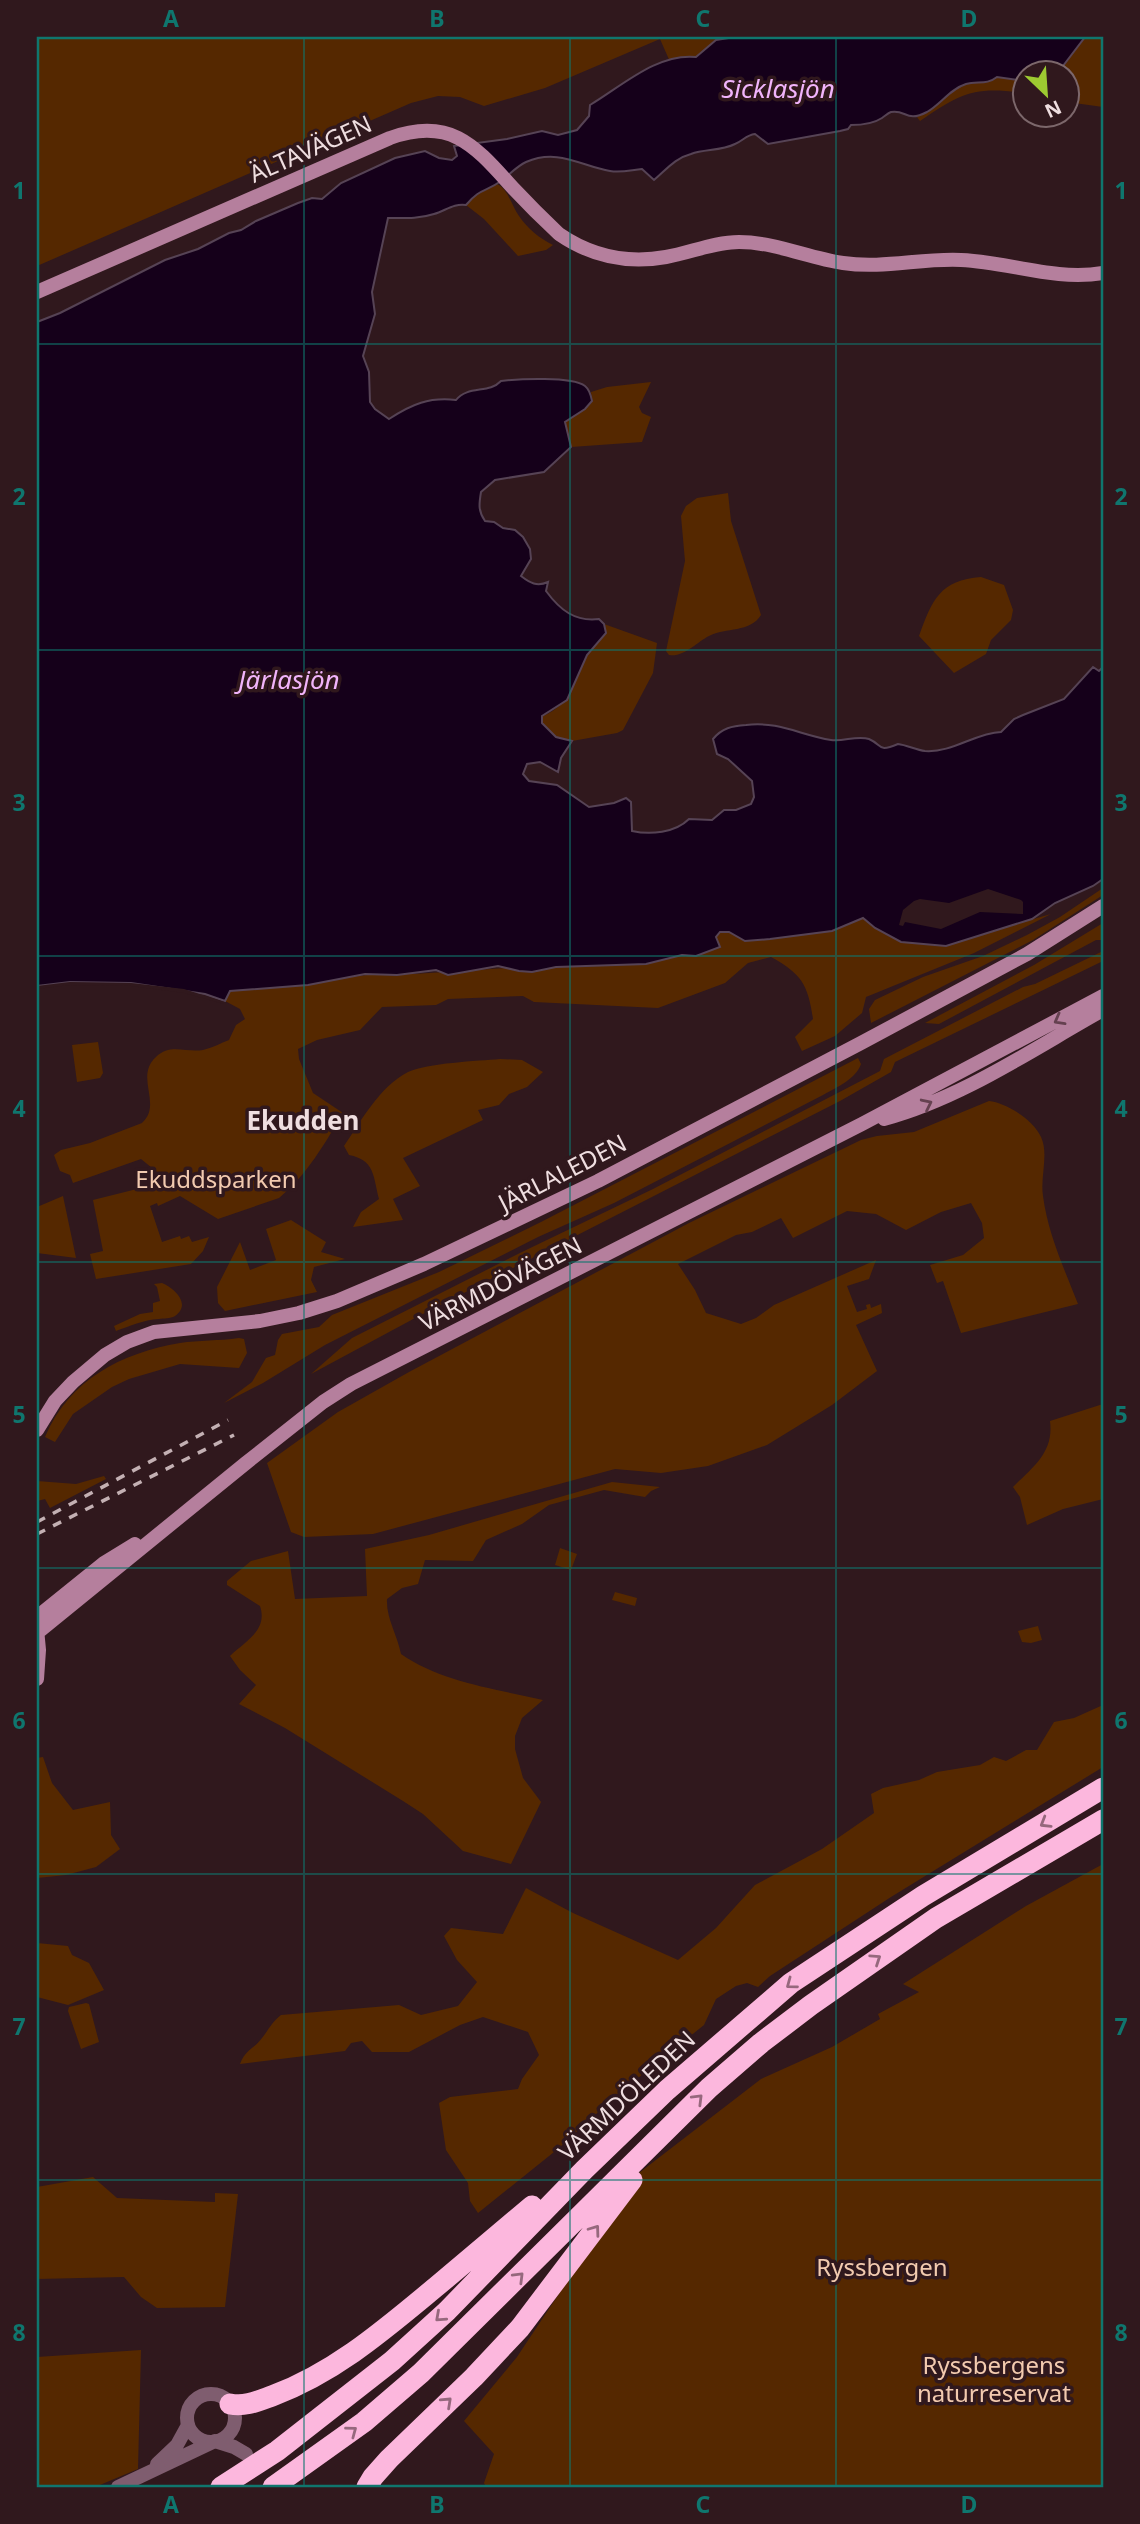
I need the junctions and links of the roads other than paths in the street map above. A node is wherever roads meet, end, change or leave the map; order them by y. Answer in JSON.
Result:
{"nodes":[{"id":1,"x":1103,"y":273,"type":"edge"},
{"id":2,"x":37,"y":292,"type":"edge"},
{"id":3,"x":1103,"y":906,"type":"edge"},
{"id":4,"x":1103,"y":996,"type":"edge"},
{"id":5,"x":1103,"y":1010,"type":"edge"},
{"id":6,"x":862,"y":1124,"type":"junction"},
{"id":7,"x":37,"y":1430,"type":"edge"},
{"id":8,"x":181,"y":1516,"type":"junction"},
{"id":9,"x":37,"y":1617,"type":"edge"},
{"id":10,"x":37,"y":1631,"type":"edge"},
{"id":11,"x":38,"y":1672,"type":"edge"},
{"id":12,"x":1103,"y":1788,"type":"edge"},
{"id":13,"x":1103,"y":1820,"type":"edge"},
{"id":14,"x":671,"y":2126,"type":"junction"},
{"id":15,"x":626,"y":2129,"type":"junction"},
{"id":16,"x":232,"y":2415,"type":"junction"},
{"id":17,"x":188,"y":2425,"type":"junction"},
{"id":18,"x":214,"y":2442,"type":"junction"},
{"id":19,"x":138,"y":2478,"type":"junction"},
{"id":20,"x":118,"y":2487,"type":"edge"},
{"id":21,"x":221,"y":2487,"type":"edge"},
{"id":22,"x":273,"y":2487,"type":"edge"},
{"id":23,"x":367,"y":2487,"type":"edge"}],
"edges":[{"from":1,"to":2,"type":"main road","name":"ÄLTAVÄGEN"},
{"from":3,"to":7,"type":"main road","name":"JÄRLALEDEN"},
{"from":4,"to":6,"type":"main road","name":"VÄRMDÖVÄGEN","one_way":true},
{"from":6,"to":5,"type":"main road","name":"VÄRMDÖVÄGEN","one_way":true},
{"from":6,"to":8,"type":"main road","name":"VÄRMDÖVÄGEN"},
{"from":8,"to":9,"type":"main road","name":"VÄRMDÖVÄGEN"},
{"from":8,"to":10,"type":"main road","name":"VÄRMDÖVÄGEN"},
{"from":10,"to":11,"type":"main road"},
{"from":12,"to":15,"type":"highway","name":"VÄRMDÖLEDEN","one_way":true},
{"from":14,"to":13,"type":"highway","one_way":true},
{"from":22,"to":14,"type":"highway","one_way":true},
{"from":23,"to":14,"type":"highway","one_way":true},
{"from":15,"to":16,"type":"highway"},
{"from":15,"to":21,"type":"highway","name":"VÄRMDÖLEDEN","one_way":true},
{"from":16,"to":17,"type":"street"},
{"from":16,"to":18,"type":"street"},
{"from":16,"to":18,"type":"street"},
{"from":17,"to":18,"type":"street"},
{"from":17,"to":19,"type":"street"},
{"from":18,"to":19,"type":"street"},
{"from":19,"to":20,"type":"street"}]}
